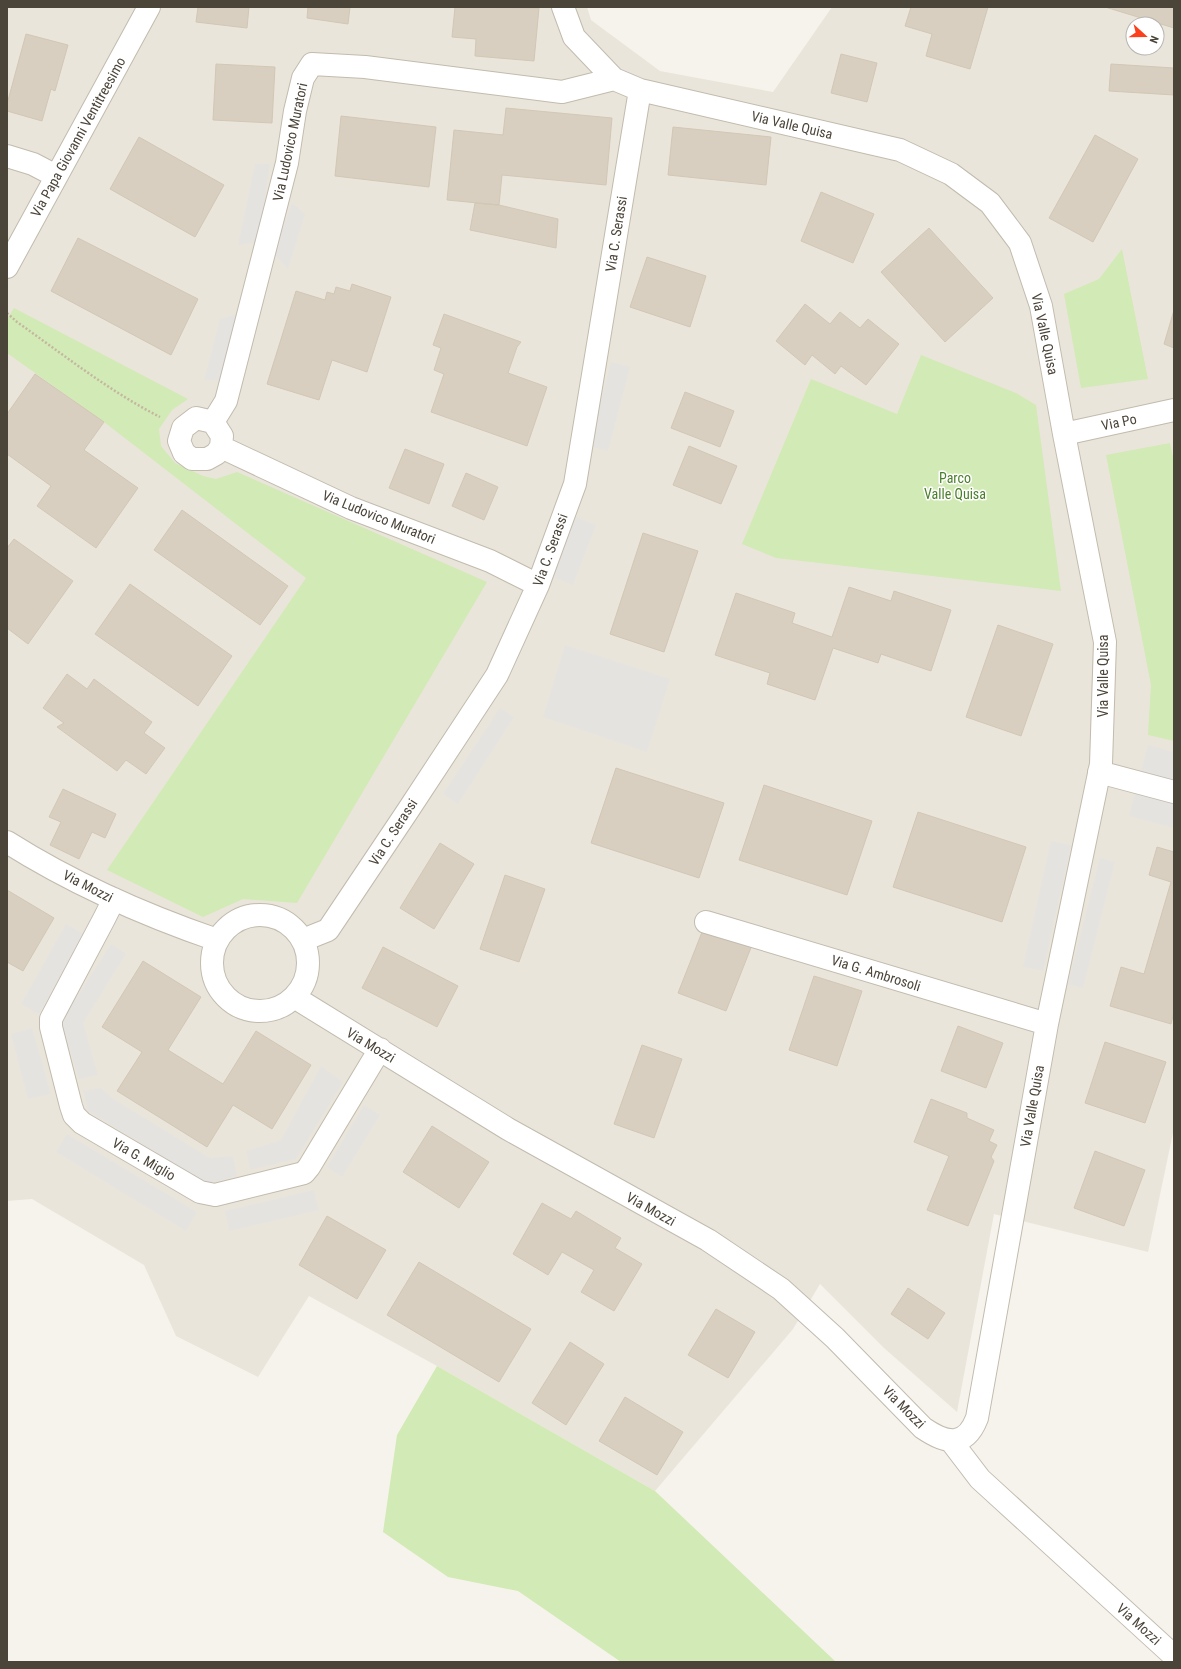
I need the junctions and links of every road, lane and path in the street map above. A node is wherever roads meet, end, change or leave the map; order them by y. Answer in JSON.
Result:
{"nodes":[{"id":1,"x":149,"y":7,"type":"edge"},
{"id":2,"x":562,"y":7,"type":"edge"},
{"id":3,"x":614,"y":79,"type":"junction"},
{"id":4,"x":640,"y":90,"type":"junction"},
{"id":5,"x":7,"y":156,"type":"edge"},
{"id":6,"x":56,"y":176,"type":"junction"},
{"id":7,"x":7,"y":267,"type":"edge"},
{"id":8,"x":7,"y":313,"type":"edge"},
{"id":9,"x":1174,"y":410,"type":"edge"},
{"id":10,"x":213,"y":422,"type":"junction"},
{"id":11,"x":183,"y":428,"type":"junction"},
{"id":12,"x":1064,"y":434,"type":"junction"},
{"id":13,"x":221,"y":447,"type":"junction"},
{"id":14,"x":538,"y":585,"type":"junction"},
{"id":15,"x":1099,"y":772,"type":"junction"},
{"id":16,"x":1174,"y":792,"type":"edge"},
{"id":17,"x":7,"y":842,"type":"edge"},
{"id":18,"x":114,"y":899,"type":"junction"},
{"id":19,"x":706,"y":922,"type":"dead end"},
{"id":20,"x":217,"y":940,"type":"junction"},
{"id":21,"x":303,"y":940,"type":"junction"},
{"id":22,"x":294,"y":997,"type":"junction"},
{"id":23,"x":1047,"y":1024,"type":"junction"},
{"id":24,"x":380,"y":1049,"type":"junction"},
{"id":25,"x":958,"y":1439,"type":"junction"},
{"id":26,"x":1174,"y":1656,"type":"edge"}],
"edges":[{"from":1,"to":6,"type":"street","name":"Via Papa Giovanni Ventitreesimo"},
{"from":2,"to":3,"type":"street"},
{"from":3,"to":4,"type":"street","name":"Via Valle Quisa"},
{"from":3,"to":10,"type":"street","name":"Via Ludovico Muratori"},
{"from":4,"to":12,"type":"street","name":"Via Valle Quisa"},
{"from":4,"to":14,"type":"street","name":"Via C. Serassi"},
{"from":5,"to":6,"type":"street"},
{"from":6,"to":7,"type":"street","name":"Via Papa Giovanni Ventitreesimo"},
{"from":8,"to":11,"type":"path"},
{"from":9,"to":12,"type":"street","name":"Via Po"},
{"from":10,"to":11,"type":"street"},
{"from":10,"to":13,"type":"street"},
{"from":11,"to":13,"type":"street"},
{"from":12,"to":15,"type":"street","name":"Via Valle Quisa"},
{"from":13,"to":14,"type":"street","name":"Via Ludovico Muratori"},
{"from":14,"to":21,"type":"street","name":"Via C. Serassi"},
{"from":15,"to":16,"type":"street"},
{"from":15,"to":23,"type":"street","name":"Via Valle Quisa"},
{"from":17,"to":18,"type":"street","name":"Via Mozzi"},
{"from":18,"to":20,"type":"street","name":"Via Mozzi"},
{"from":18,"to":24,"type":"street","name":"Via G. Miglio"},
{"from":19,"to":23,"type":"street","name":"Via G. Ambrosoli"},
{"from":20,"to":21,"type":"street"},
{"from":20,"to":22,"type":"street"},
{"from":21,"to":22,"type":"street"},
{"from":22,"to":24,"type":"street","name":"Via Mozzi"},
{"from":23,"to":25,"type":"street","name":"Via Valle Quisa"},
{"from":24,"to":25,"type":"street","name":"Via Mozzi"},
{"from":25,"to":26,"type":"street","name":"Via Mozzi"}]}
